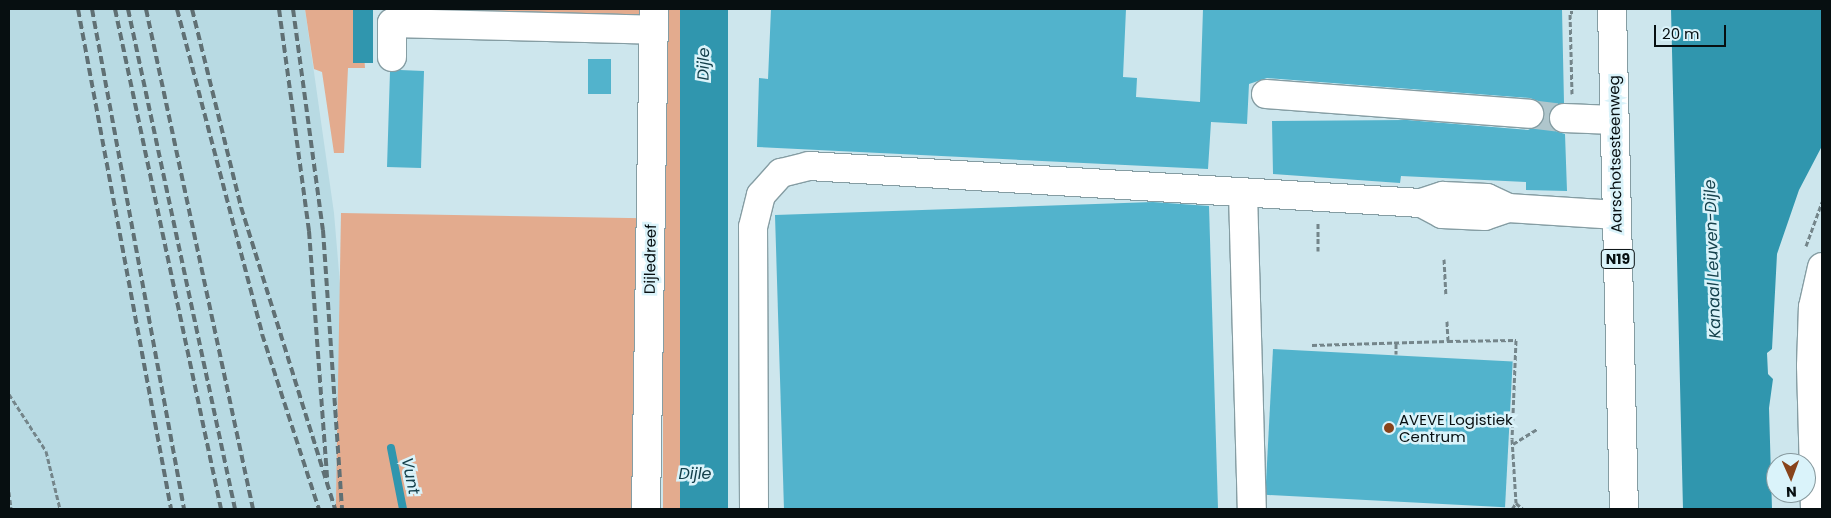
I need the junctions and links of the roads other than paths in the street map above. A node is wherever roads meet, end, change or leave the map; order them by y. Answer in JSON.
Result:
{"nodes":[{"id":1,"x":1612,"y":9,"type":"edge"},
{"id":2,"x":654,"y":20,"type":"edge"},
{"id":3,"x":392,"y":57,"type":"dead end"},
{"id":4,"x":1266,"y":94,"type":"dead end"},
{"id":5,"x":1568,"y":111,"type":"tunnel mouth"},
{"id":6,"x":1530,"y":114,"type":"tunnel mouth"},
{"id":7,"x":1614,"y":120,"type":"junction"},
{"id":8,"x":1243,"y":192,"type":"junction"},
{"id":9,"x":1616,"y":215,"type":"junction"},
{"id":10,"x":1822,"y":270,"type":"edge"},
{"id":11,"x":1817,"y":502,"type":"edge"},
{"id":12,"x":646,"y":509,"type":"edge"},
{"id":13,"x":754,"y":509,"type":"edge"},
{"id":14,"x":1252,"y":509,"type":"edge"},
{"id":15,"x":1624,"y":509,"type":"edge"}],
"edges":[{"from":1,"to":7,"type":"street","name":"Aarschotsesteenweg","number":"N19"},
{"from":2,"to":3,"type":"street"},
{"from":2,"to":12,"type":"street","name":"Dijledreef"},
{"from":4,"to":6,"type":"street"},
{"from":5,"to":7,"type":"street"},
{"from":7,"to":9,"type":"street","name":"Aarschotsesteenweg","number":"N19"},
{"from":8,"to":9,"type":"street"},
{"from":8,"to":13,"type":"street"},
{"from":8,"to":14,"type":"street"},
{"from":9,"to":15,"type":"street","name":"Aarschotsesteenweg","number":"N19"},
{"from":10,"to":11,"type":"street"}]}
